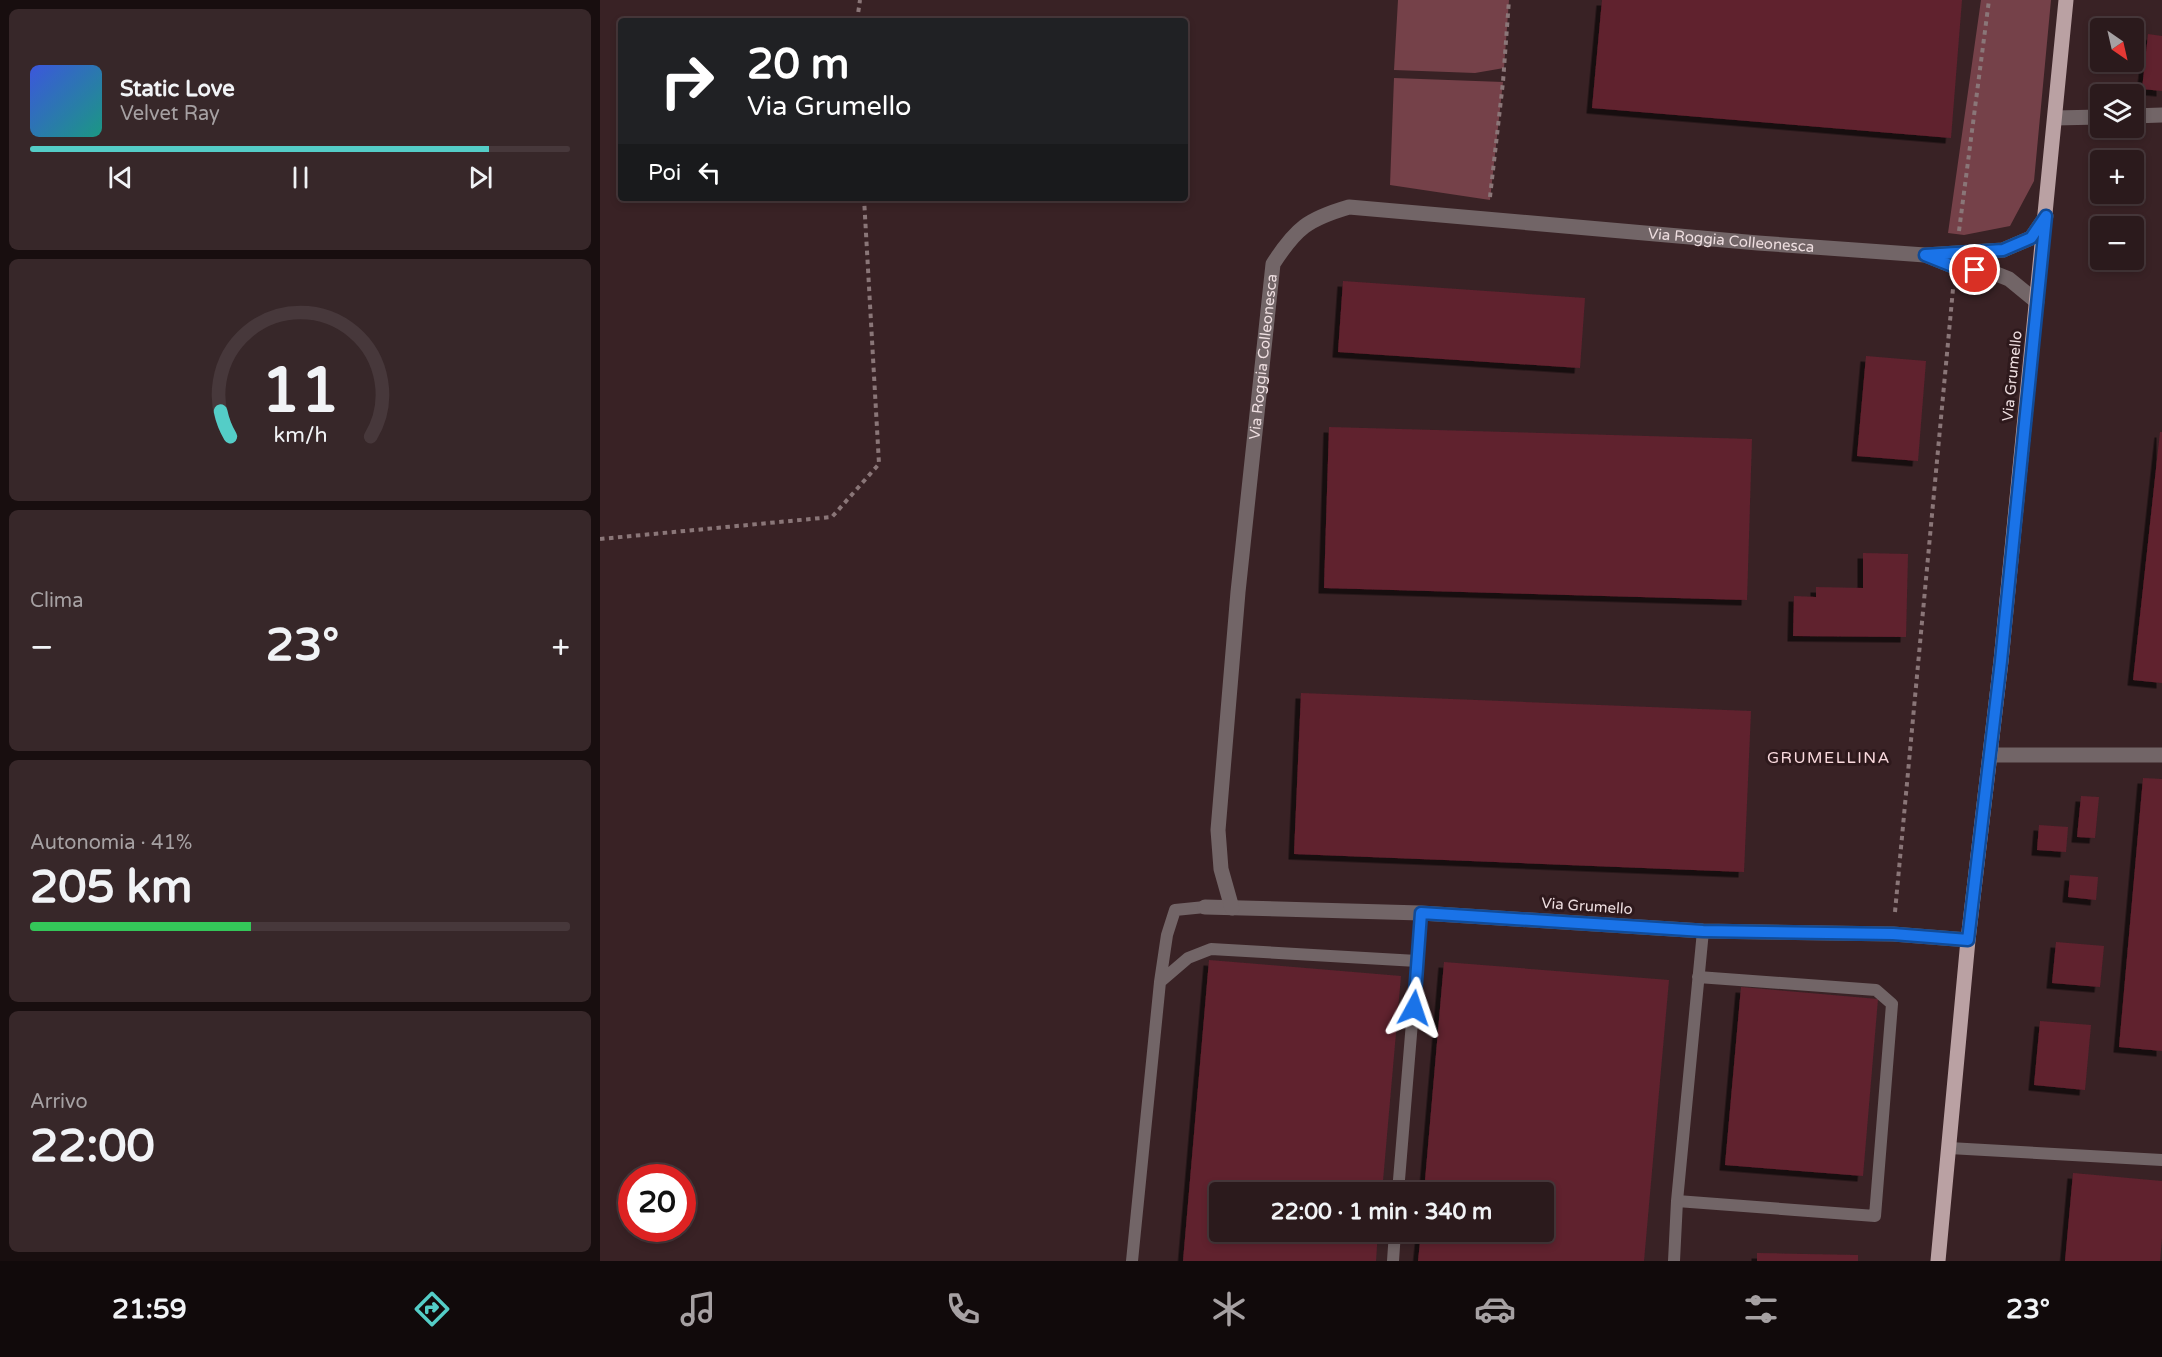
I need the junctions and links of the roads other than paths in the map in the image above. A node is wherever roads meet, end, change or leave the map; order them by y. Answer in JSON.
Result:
{"nodes":[{"id":1,"x":2066,"y":0,"type":"edge"},
{"id":2,"x":2162,"y":115,"type":"edge"},
{"id":3,"x":2144,"y":116,"type":"edge"},
{"id":4,"x":2090,"y":117,"type":"edge"},
{"id":5,"x":2055,"y":118,"type":"junction"},
{"id":6,"x":2046,"y":216,"type":"junction"},
{"id":7,"x":1955,"y":260,"type":"junction"},
{"id":8,"x":2037,"y":302,"type":"junction"},
{"id":9,"x":1990,"y":755,"type":"junction"},
{"id":10,"x":2162,"y":755,"type":"edge"},
{"id":11,"x":1205,"y":907,"type":"joint"},
{"id":12,"x":1232,"y":908,"type":"junction"},
{"id":13,"x":1421,"y":913,"type":"junction"},
{"id":14,"x":1703,"y":931,"type":"junction"},
{"id":15,"x":1968,"y":940,"type":"junction"},
{"id":16,"x":1417,"y":961,"type":"junction"},
{"id":17,"x":1698,"y":977,"type":"junction"},
{"id":18,"x":1160,"y":982,"type":"junction"},
{"id":19,"x":1949,"y":1148,"type":"junction"},
{"id":20,"x":2162,"y":1160,"type":"edge"},
{"id":21,"x":1399,"y":1182,"type":"edge"},
{"id":22,"x":1677,"y":1201,"type":"junction"},
{"id":23,"x":1394,"y":1242,"type":"edge"},
{"id":24,"x":1132,"y":1261,"type":"edge"},
{"id":25,"x":1393,"y":1261,"type":"edge"},
{"id":26,"x":1674,"y":1261,"type":"edge"},
{"id":27,"x":1938,"y":1261,"type":"edge"}],
"edges":[{"from":1,"to":5,"type":"main road","name":"Via Grumello"},
{"from":2,"to":3,"type":"street"},
{"from":4,"to":5,"type":"street"},
{"from":5,"to":6,"type":"main road","name":"Via Grumello"},
{"from":6,"to":7,"type":"street","name":"Via Roggia Colleonesca"},
{"from":6,"to":8,"type":"main road","name":"Via Grumello"},
{"from":7,"to":8,"type":"street","name":"Via Roggia Colleonesca"},
{"from":7,"to":12,"type":"street","name":"Via Roggia Colleonesca"},
{"from":8,"to":9,"type":"main road","name":"Via Grumello"},
{"from":9,"to":10,"type":"street"},
{"from":9,"to":15,"type":"main road","name":"Via Grumello"},
{"from":11,"to":12,"type":"street","name":"Via Grumello"},
{"from":11,"to":18,"type":"lane"},
{"from":12,"to":13,"type":"street","name":"Via Grumello"},
{"from":13,"to":14,"type":"street","name":"Via Grumello"},
{"from":13,"to":16,"type":"lane"},
{"from":14,"to":15,"type":"street","name":"Via Grumello"},
{"from":14,"to":17,"type":"lane"},
{"from":15,"to":19,"type":"main road","name":"Via Grumello"},
{"from":16,"to":18,"type":"lane"},
{"from":16,"to":21,"type":"lane"},
{"from":17,"to":22,"type":"lane"},
{"from":17,"to":22,"type":"lane"},
{"from":18,"to":24,"type":"lane"},
{"from":19,"to":20,"type":"lane"},
{"from":19,"to":27,"type":"main road","name":"Via Grumello"},
{"from":22,"to":26,"type":"lane"},
{"from":23,"to":25,"type":"lane"}]}
